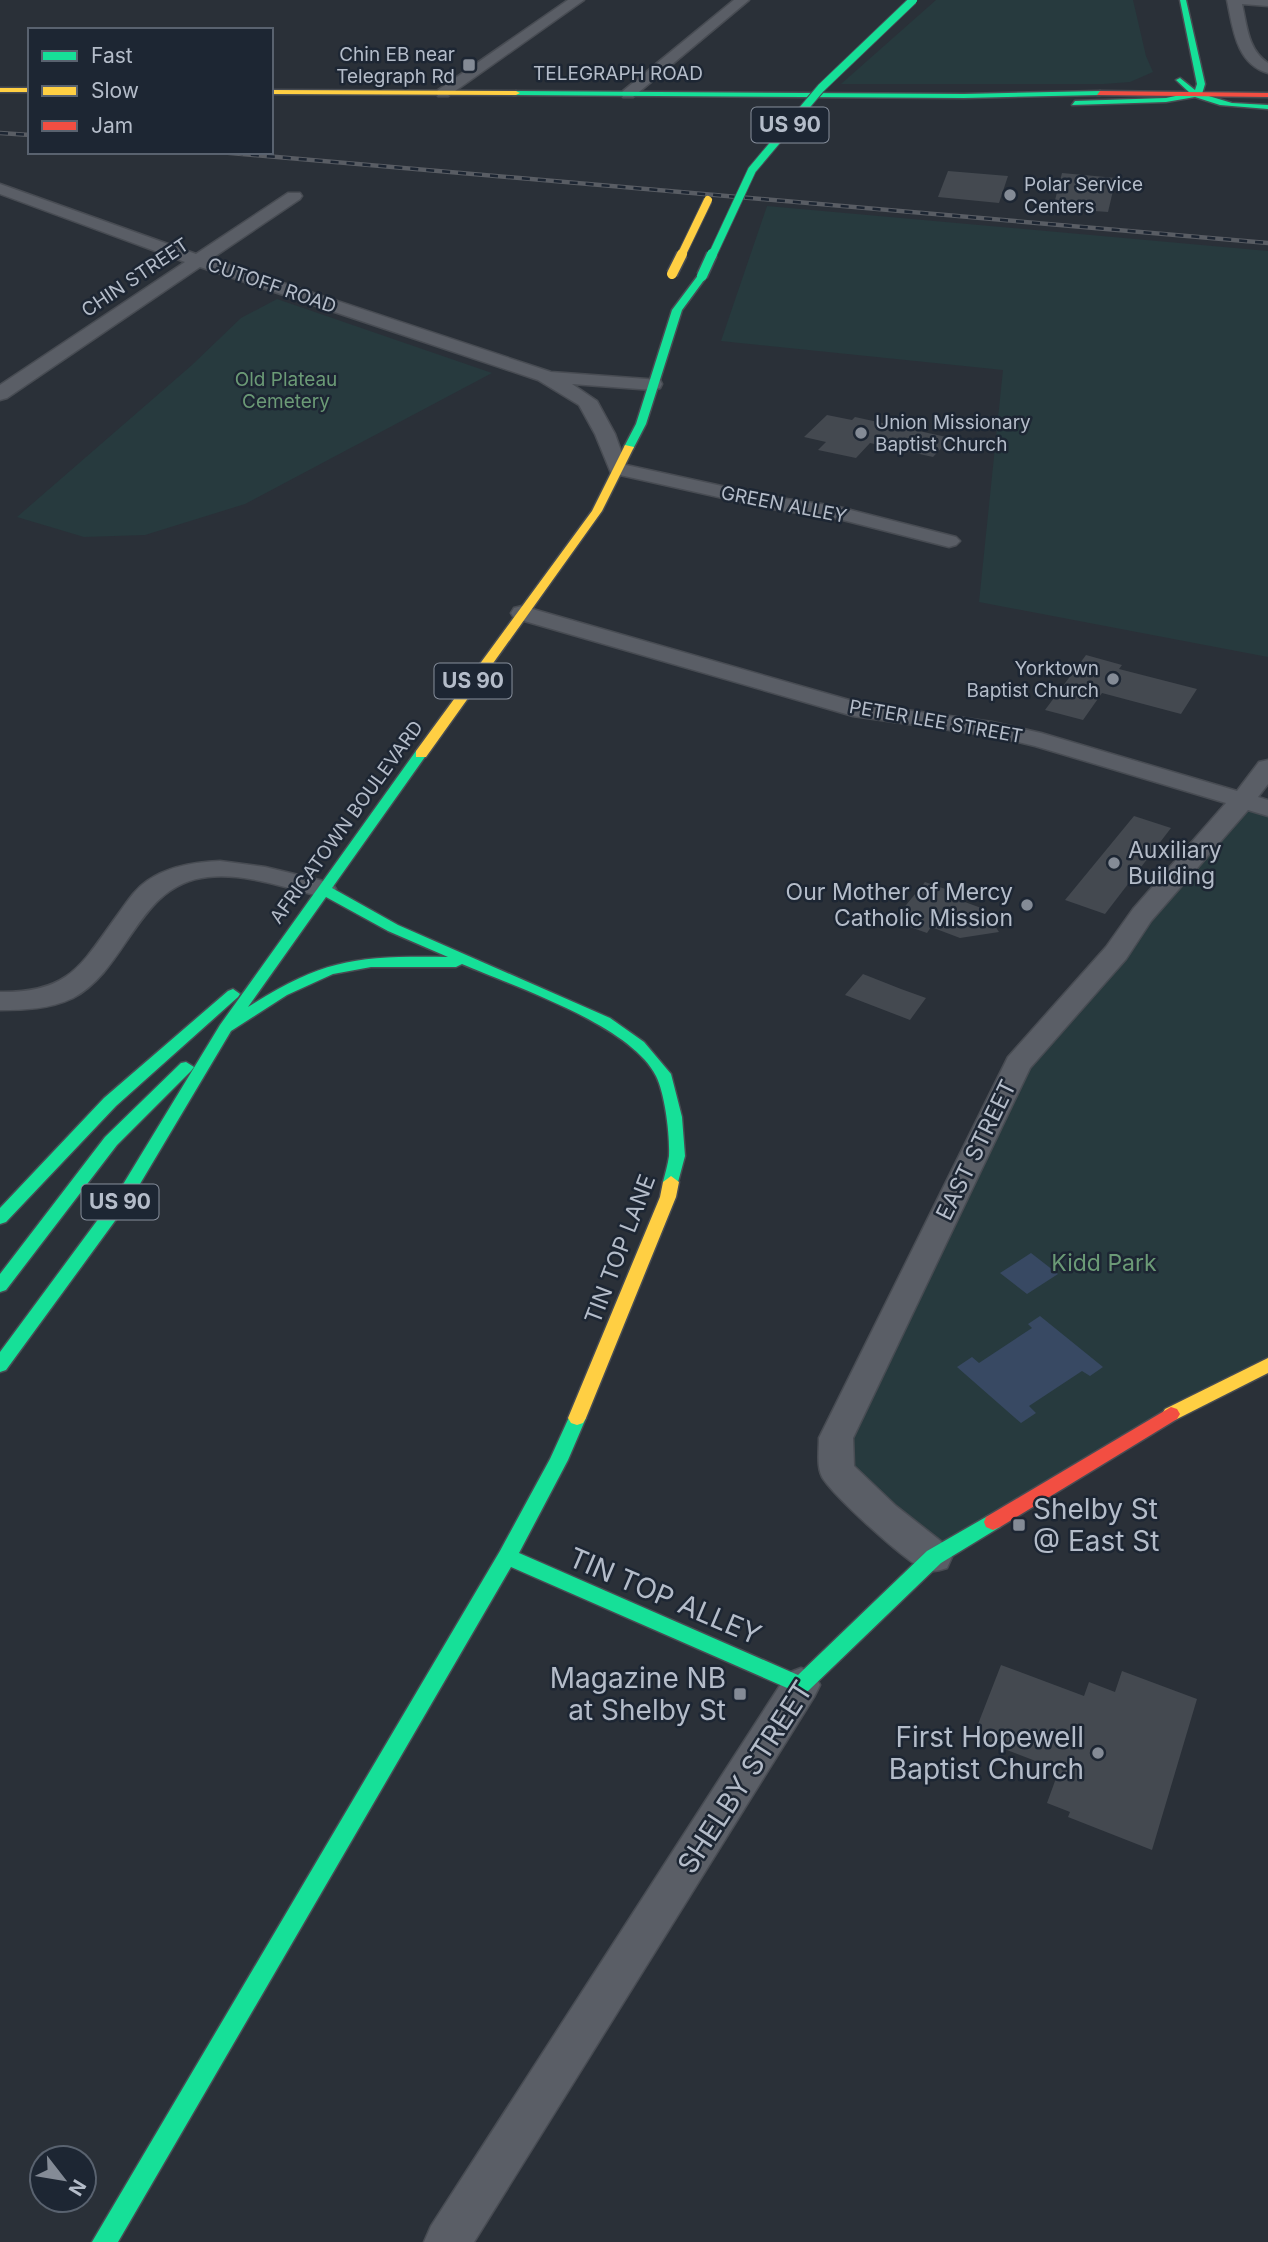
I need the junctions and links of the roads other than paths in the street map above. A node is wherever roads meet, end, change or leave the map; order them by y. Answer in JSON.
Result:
{"nodes":[{"id":1,"x":578,"y":0,"type":"edge"},
{"id":2,"x":742,"y":0,"type":"edge"},
{"id":3,"x":914,"y":0,"type":"edge"},
{"id":4,"x":1183,"y":0,"type":"edge"},
{"id":5,"x":1234,"y":0,"type":"edge"},
{"id":6,"x":1268,"y":2,"type":"edge"},
{"id":7,"x":1197,"y":63,"type":"junction"},
{"id":8,"x":1268,"y":69,"type":"edge"},
{"id":9,"x":807,"y":75,"type":"dead end"},
{"id":10,"x":0,"y":90,"type":"edge"},
{"id":11,"x":28,"y":90,"type":"edge"},
{"id":12,"x":273,"y":92,"type":"edge"},
{"id":13,"x":443,"y":93,"type":"junction"},
{"id":14,"x":1100,"y":93,"type":"junction"},
{"id":15,"x":1268,"y":93,"type":"edge"},
{"id":16,"x":628,"y":94,"type":"junction"},
{"id":17,"x":1198,"y":94,"type":"junction"},
{"id":18,"x":964,"y":96,"type":"junction"},
{"id":19,"x":1075,"y":103,"type":"junction"},
{"id":20,"x":1233,"y":106,"type":"junction"},
{"id":21,"x":1268,"y":107,"type":"edge"},
{"id":22,"x":769,"y":113,"type":"dead end"},
{"id":23,"x":718,"y":180,"type":"dead end"},
{"id":24,"x":0,"y":189,"type":"edge"},
{"id":25,"x":294,"y":196,"type":"dead end"},
{"id":26,"x":197,"y":260,"type":"junction"},
{"id":27,"x":677,"y":310,"type":"junction"},
{"id":28,"x":545,"y":376,"type":"junction"},
{"id":29,"x":653,"y":384,"type":"junction"},
{"id":30,"x":0,"y":394,"type":"edge"},
{"id":31,"x":618,"y":469,"type":"junction"},
{"id":32,"x":948,"y":541,"type":"dead end"},
{"id":33,"x":522,"y":613,"type":"junction"},
{"id":34,"x":1268,"y":768,"type":"edge"},
{"id":35,"x":1255,"y":805,"type":"edge"},
{"id":36,"x":323,"y":889,"type":"junction"},
{"id":37,"x":272,"y":961,"type":"junction"},
{"id":38,"x":471,"y":962,"type":"junction"},
{"id":39,"x":0,"y":1001,"type":"edge"},
{"id":40,"x":225,"y":1028,"type":"junction"},
{"id":41,"x":0,"y":1218,"type":"edge"},
{"id":42,"x":0,"y":1286,"type":"edge"},
{"id":43,"x":0,"y":1365,"type":"edge"},
{"id":44,"x":1268,"y":1365,"type":"edge"},
{"id":45,"x":508,"y":1557,"type":"junction"},
{"id":46,"x":934,"y":1557,"type":"junction"},
{"id":47,"x":801,"y":1685,"type":"junction"},
{"id":48,"x":104,"y":2242,"type":"edge"},
{"id":49,"x":447,"y":2242,"type":"edge"}],
"edges":[{"from":1,"to":13,"type":"street"},
{"from":2,"to":16,"type":"street"},
{"from":3,"to":27,"type":"main road","name":"AFRICATOWN BOULEVARD","number":"US 90","bridge":true},
{"from":4,"to":7,"type":"main road"},
{"from":5,"to":6,"type":"street"},
{"from":5,"to":8,"type":"street"},
{"from":7,"to":15,"type":"main road"},
{"from":7,"to":17,"type":"main road"},
{"from":9,"to":22,"type":"main road","number":"US 90"},
{"from":10,"to":11,"type":"main road"},
{"from":12,"to":13,"type":"main road","name":"TELEGRAPH ROAD"},
{"from":13,"to":16,"type":"main road","name":"TELEGRAPH ROAD"},
{"from":14,"to":17,"type":"main road","name":"TELEGRAPH ROAD"},
{"from":14,"to":17,"type":"main road"},
{"from":14,"to":18,"type":"main road","name":"TELEGRAPH ROAD"},
{"from":15,"to":17,"type":"main road","name":"TELEGRAPH ROAD"},
{"from":16,"to":18,"type":"main road","name":"TELEGRAPH ROAD"},
{"from":17,"to":19,"type":"main road"},
{"from":17,"to":20,"type":"main road"},
{"from":18,"to":19,"type":"main road","name":"TELEGRAPH ROAD"},
{"from":19,"to":20,"type":"main road","name":"TELEGRAPH ROAD"},
{"from":20,"to":21,"type":"main road","name":"TELEGRAPH ROAD"},
{"from":23,"to":27,"type":"main road","name":"AFRICATOWN BOULEVARD","number":"US 90","bridge":true},
{"from":24,"to":26,"type":"street","name":"CUTOFF ROAD"},
{"from":25,"to":26,"type":"street","name":"CHIN STREET"},
{"from":26,"to":28,"type":"street","name":"CUTOFF ROAD"},
{"from":26,"to":30,"type":"street","name":"CHIN STREET"},
{"from":27,"to":29,"type":"main road","name":"AFRICATOWN BOULEVARD","number":"US 90"},
{"from":28,"to":29,"type":"street","name":"CUTOFF ROAD"},
{"from":28,"to":31,"type":"street","name":"CUTOFF ROAD"},
{"from":29,"to":31,"type":"main road","name":"AFRICATOWN BOULEVARD","number":"US 90"},
{"from":31,"to":32,"type":"street","name":"GREEN ALLEY"},
{"from":31,"to":33,"type":"main road","name":"AFRICATOWN BOULEVARD","number":"US 90"},
{"from":33,"to":35,"type":"street","name":"PETER LEE STREET"},
{"from":33,"to":36,"type":"main road","name":"AFRICATOWN BOULEVARD","number":"US 90"},
{"from":34,"to":35,"type":"street","name":"EAST STREET"},
{"from":35,"to":46,"type":"street","name":"EAST STREET"},
{"from":36,"to":37,"type":"main road","name":"AFRICATOWN BOULEVARD","number":"US 90"},
{"from":36,"to":38,"type":"main road","name":"TIN TOP LANE"},
{"from":36,"to":39,"type":"street"},
{"from":37,"to":40,"type":"main road","name":"AFRICATOWN BOULEVARD","number":"US 90"},
{"from":37,"to":41,"type":"main road"},
{"from":38,"to":40,"type":"main road"},
{"from":38,"to":45,"type":"main road","name":"TIN TOP LANE"},
{"from":40,"to":42,"type":"main road","name":"AFRICATOWN BOULEVARD","number":"US 90"},
{"from":40,"to":43,"type":"main road","name":"AFRICATOWN BOULEVARD","number":"US 90"},
{"from":44,"to":46,"type":"main road","name":"SHELBY STREET"},
{"from":45,"to":47,"type":"main road","name":"TIN TOP ALLEY"},
{"from":45,"to":48,"type":"main road","name":"TIN TOP LANE"},
{"from":46,"to":47,"type":"main road","name":"SHELBY STREET"},
{"from":47,"to":49,"type":"street","name":"SHELBY STREET"}]}
